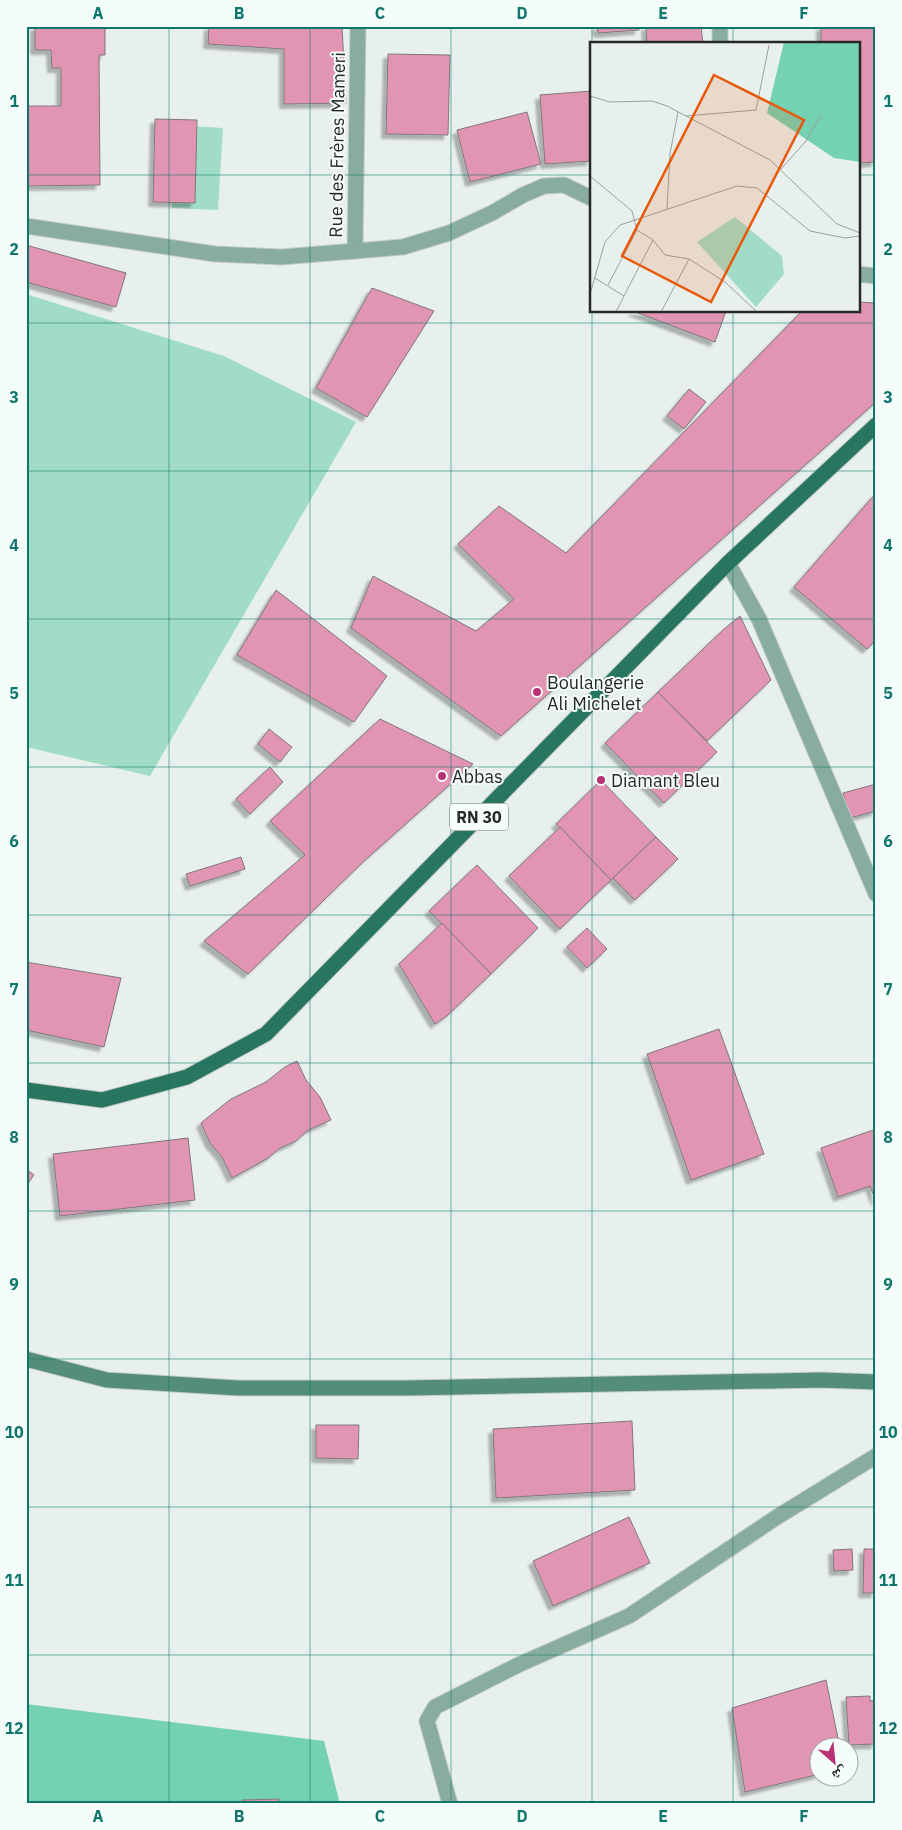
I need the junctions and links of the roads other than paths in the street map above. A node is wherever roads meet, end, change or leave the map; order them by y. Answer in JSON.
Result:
{"nodes":[{"id":1,"x":358,"y":26,"type":"edge"},
{"id":2,"x":720,"y":26,"type":"edge"},
{"id":3,"x":720,"y":42,"type":"edge"},
{"id":4,"x":590,"y":198,"type":"edge"},
{"id":5,"x":26,"y":226,"type":"edge"},
{"id":6,"x":355,"y":251,"type":"junction"},
{"id":7,"x":860,"y":274,"type":"edge"},
{"id":8,"x":876,"y":276,"type":"edge"},
{"id":9,"x":876,"y":425,"type":"edge"},
{"id":10,"x":728,"y":562,"type":"junction"},
{"id":11,"x":876,"y":894,"type":"edge"},
{"id":12,"x":26,"y":1090,"type":"edge"},
{"id":13,"x":26,"y":1359,"type":"edge"},
{"id":14,"x":876,"y":1382,"type":"edge"},
{"id":15,"x":876,"y":1456,"type":"edge"},
{"id":16,"x":450,"y":1804,"type":"edge"}],
"edges":[{"from":1,"to":6,"type":"street","name":"Rue des Frères Mameri"},
{"from":2,"to":3,"type":"street"},
{"from":4,"to":6,"type":"street","name":"Rue des Frères Mameri"},
{"from":5,"to":6,"type":"street"},
{"from":7,"to":8,"type":"street"},
{"from":9,"to":10,"type":"main road","number":"RN 30"},
{"from":10,"to":11,"type":"street"},
{"from":10,"to":12,"type":"main road","number":"RN 30"},
{"from":13,"to":14,"type":"main road"},
{"from":15,"to":16,"type":"street"}]}
